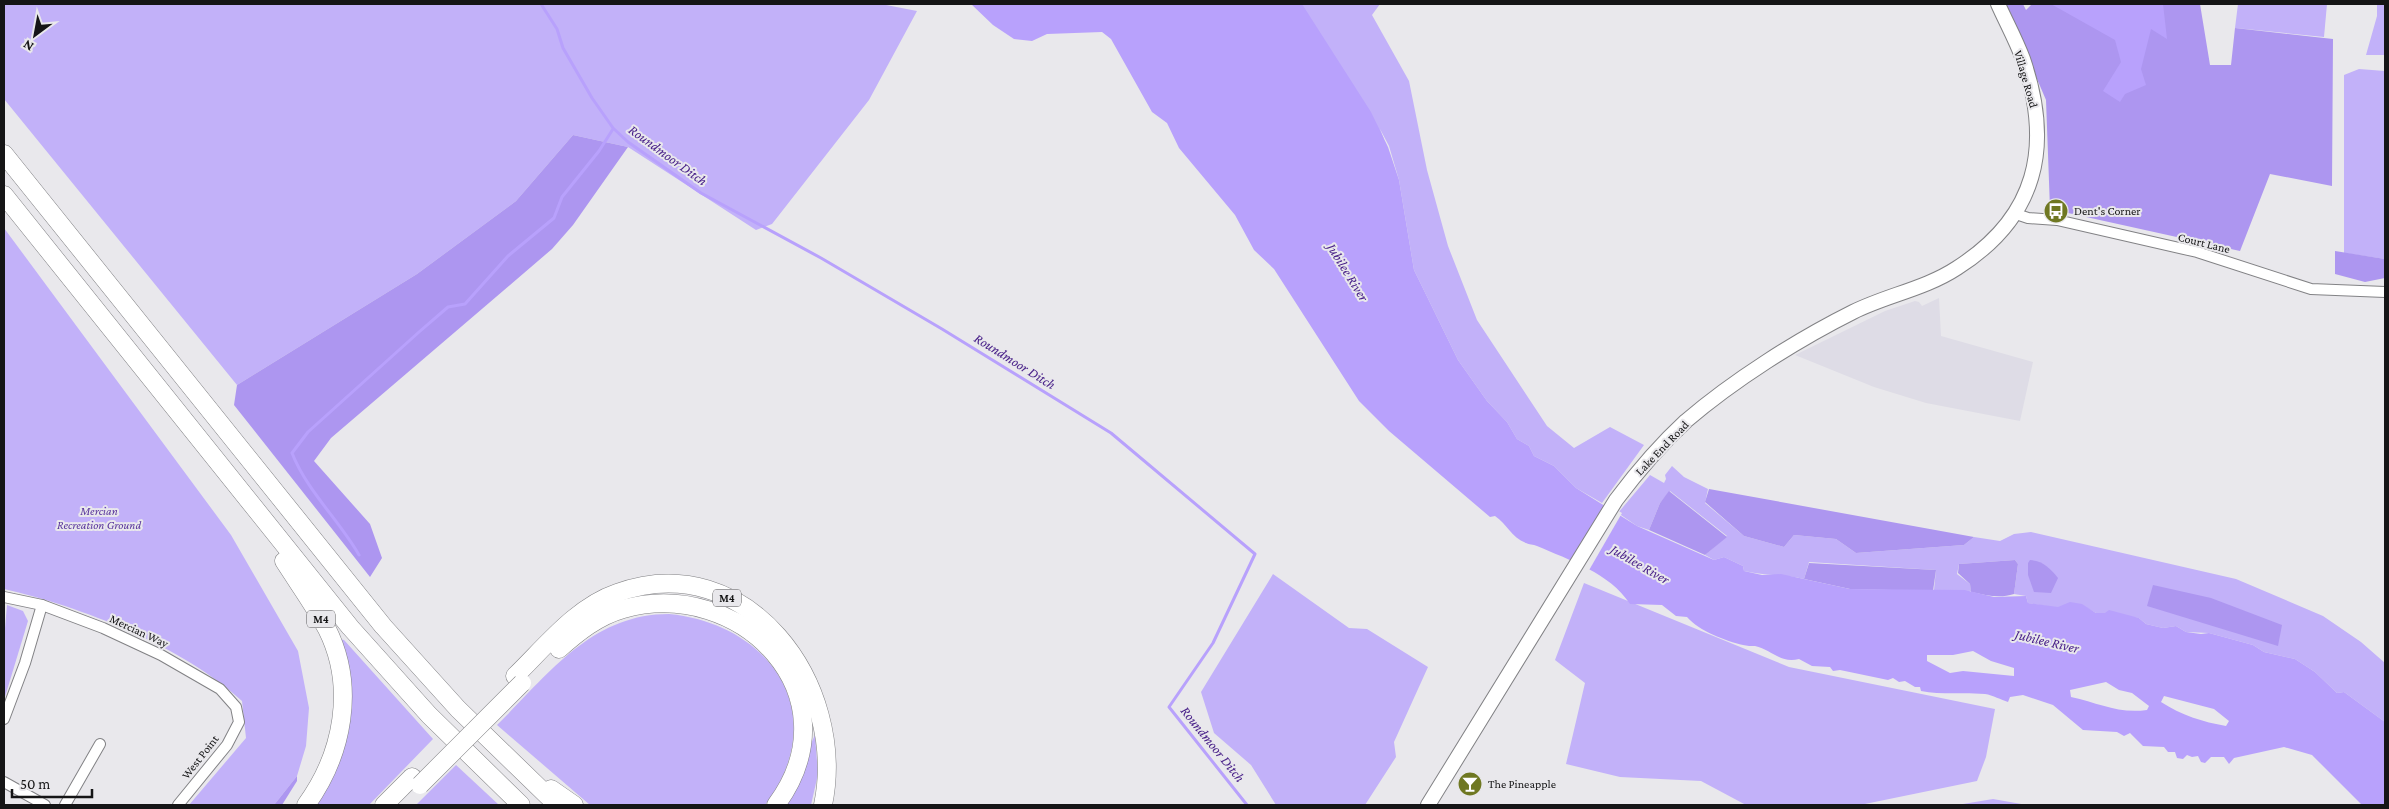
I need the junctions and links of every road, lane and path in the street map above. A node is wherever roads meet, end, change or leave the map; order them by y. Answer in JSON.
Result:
{"nodes":[{"id":1,"x":1998,"y":4,"type":"edge"},
{"id":2,"x":4,"y":154,"type":"edge"},
{"id":3,"x":4,"y":195,"type":"edge"},
{"id":4,"x":2016,"y":214,"type":"junction"},
{"id":5,"x":2385,"y":292,"type":"edge"},
{"id":6,"x":211,"y":454,"type":"junction"},
{"id":7,"x":4,"y":597,"type":"edge"},
{"id":8,"x":42,"y":605,"type":"junction"},
{"id":9,"x":519,"y":680,"type":"junction"},
{"id":10,"x":4,"y":719,"type":"edge"},
{"id":11,"x":239,"y":722,"type":"joint"},
{"id":12,"x":100,"y":744,"type":"dead end"},
{"id":13,"x":511,"y":762,"type":"junction"},
{"id":14,"x":416,"y":781,"type":"junction"},
{"id":15,"x":4,"y":782,"type":"edge"},
{"id":16,"x":45,"y":805,"type":"edge"},
{"id":17,"x":65,"y":805,"type":"edge"},
{"id":18,"x":178,"y":805,"type":"edge"},
{"id":19,"x":306,"y":805,"type":"edge"},
{"id":20,"x":384,"y":805,"type":"edge"},
{"id":21,"x":399,"y":805,"type":"edge"},
{"id":22,"x":521,"y":805,"type":"edge"},
{"id":23,"x":558,"y":805,"type":"edge"},
{"id":24,"x":574,"y":805,"type":"edge"},
{"id":25,"x":776,"y":805,"type":"edge"},
{"id":26,"x":823,"y":805,"type":"edge"},
{"id":27,"x":1428,"y":805,"type":"edge"}],
"edges":[{"from":1,"to":4,"type":"main road","name":"Village Road"},
{"from":2,"to":13,"type":"highway"},
{"from":3,"to":6,"type":"highway","number":"M4"},
{"from":4,"to":5,"type":"street","name":"Court Lane"},
{"from":4,"to":27,"type":"main road","name":"Lake End Road"},
{"from":6,"to":19,"type":"highway","number":"M4"},
{"from":6,"to":22,"type":"highway","number":"M4"},
{"from":7,"to":8,"type":"street","name":"Mercian Way"},
{"from":8,"to":10,"type":"street"},
{"from":8,"to":11,"type":"street","name":"Mercian Way"},
{"from":9,"to":14,"type":"highway","number":"M4"},
{"from":9,"to":25,"type":"highway","number":"M4"},
{"from":9,"to":26,"type":"highway","number":"M4"},
{"from":11,"to":18,"type":"street","name":"West Point"},
{"from":12,"to":17,"type":"street"},
{"from":13,"to":23,"type":"highway"},
{"from":13,"to":24,"type":"highway"},
{"from":14,"to":20,"type":"highway","number":"M4"},
{"from":14,"to":21,"type":"highway","number":"M4"},
{"from":15,"to":16,"type":"street"}]}
